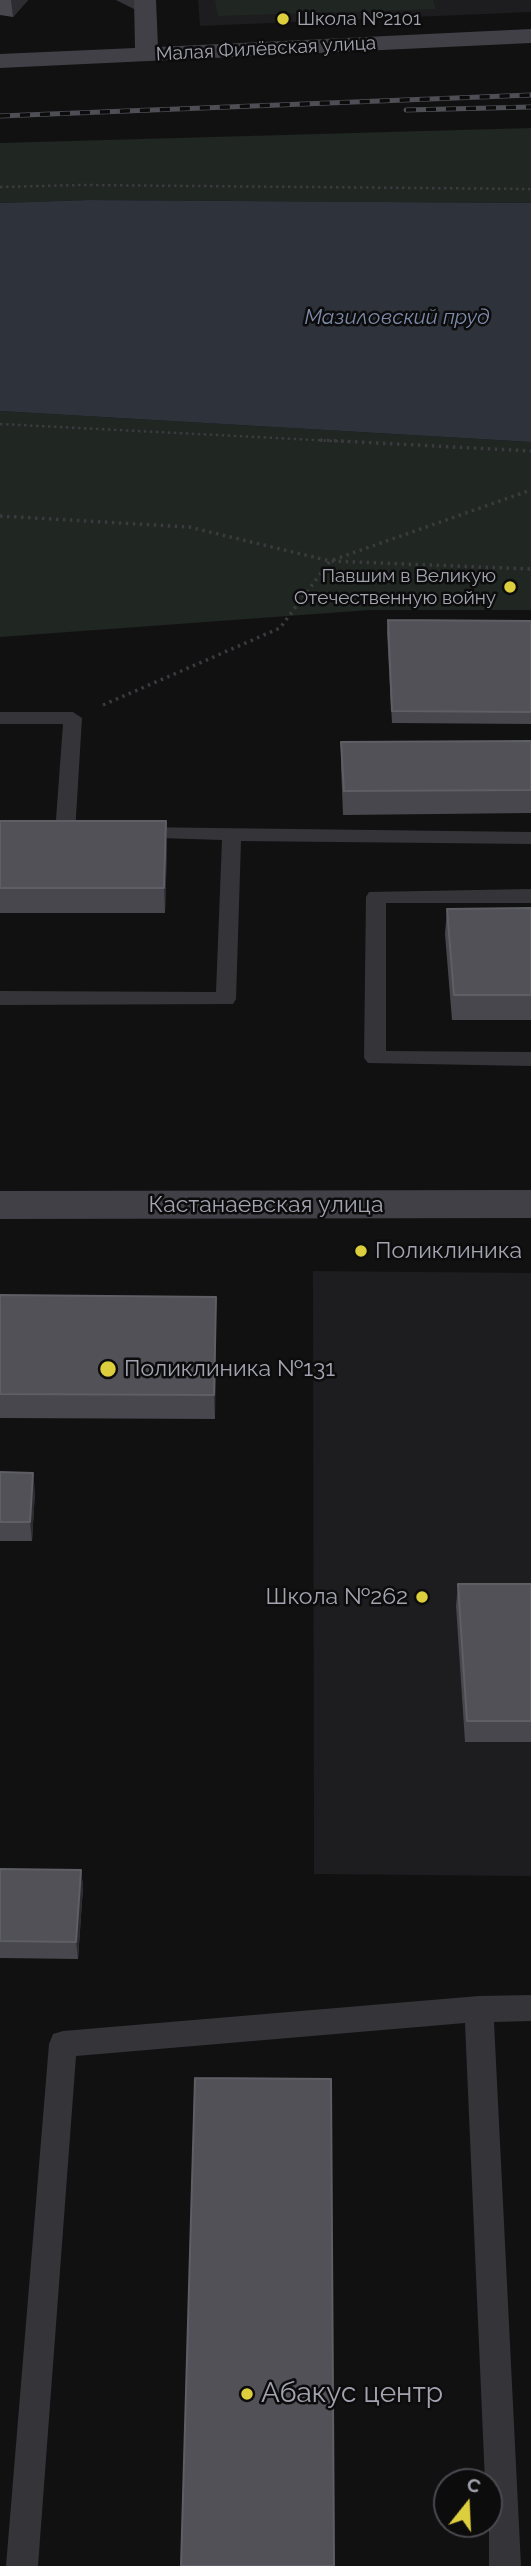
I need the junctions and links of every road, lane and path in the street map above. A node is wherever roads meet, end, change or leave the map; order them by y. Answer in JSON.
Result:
{"nodes":[{"id":1,"x":123,"y":0,"type":"edge"},
{"id":2,"x":145,"y":4,"type":"edge"},
{"id":3,"x":531,"y":36,"type":"edge"},
{"id":4,"x":147,"y":55,"type":"junction"},
{"id":5,"x":0,"y":61,"type":"edge"},
{"id":6,"x":0,"y":187,"type":"edge"},
{"id":7,"x":531,"y":189,"type":"edge"},
{"id":8,"x":0,"y":424,"type":"edge"},
{"id":9,"x":531,"y":451,"type":"edge"},
{"id":10,"x":531,"y":490,"type":"edge"},
{"id":11,"x":0,"y":516,"type":"edge"},
{"id":12,"x":330,"y":561,"type":"junction"},
{"id":13,"x":531,"y":569,"type":"edge"},
{"id":14,"x":0,"y":718,"type":"edge"},
{"id":15,"x":73,"y":718,"type":"junction"},
{"id":16,"x":65,"y":833,"type":"edge"},
{"id":17,"x":121,"y":833,"type":"edge"},
{"id":18,"x":232,"y":835,"type":"junction"},
{"id":19,"x":531,"y":838,"type":"edge"},
{"id":20,"x":531,"y":896,"type":"edge"},
{"id":21,"x":0,"y":998,"type":"edge"},
{"id":22,"x":531,"y":1059,"type":"edge"},
{"id":23,"x":531,"y":1204,"type":"edge"},
{"id":24,"x":0,"y":1205,"type":"edge"},
{"id":25,"x":531,"y":2008,"type":"edge"},
{"id":26,"x":479,"y":2009,"type":"junction"},
{"id":27,"x":22,"y":2566,"type":"edge"},
{"id":28,"x":506,"y":2566,"type":"edge"}],
"edges":[{"from":1,"to":2,"type":"lane"},
{"from":2,"to":4,"type":"street"},
{"from":3,"to":4,"type":"street","name":"Малая Филёвская улица"},
{"from":4,"to":5,"type":"street","name":"Малая Филёвская улица"},
{"from":6,"to":7,"type":"path"},
{"from":8,"to":9,"type":"path"},
{"from":10,"to":12,"type":"path"},
{"from":11,"to":12,"type":"path"},
{"from":12,"to":13,"type":"path"},
{"from":12,"to":15,"type":"path"},
{"from":14,"to":15,"type":"lane"},
{"from":15,"to":16,"type":"lane"},
{"from":17,"to":18,"type":"lane"},
{"from":18,"to":19,"type":"lane"},
{"from":18,"to":21,"type":"lane"},
{"from":20,"to":22,"type":"lane"},
{"from":23,"to":24,"type":"street","name":"Кастанаевская улица"},
{"from":25,"to":26,"type":"lane"},
{"from":26,"to":27,"type":"lane"},
{"from":26,"to":28,"type":"lane"}]}
